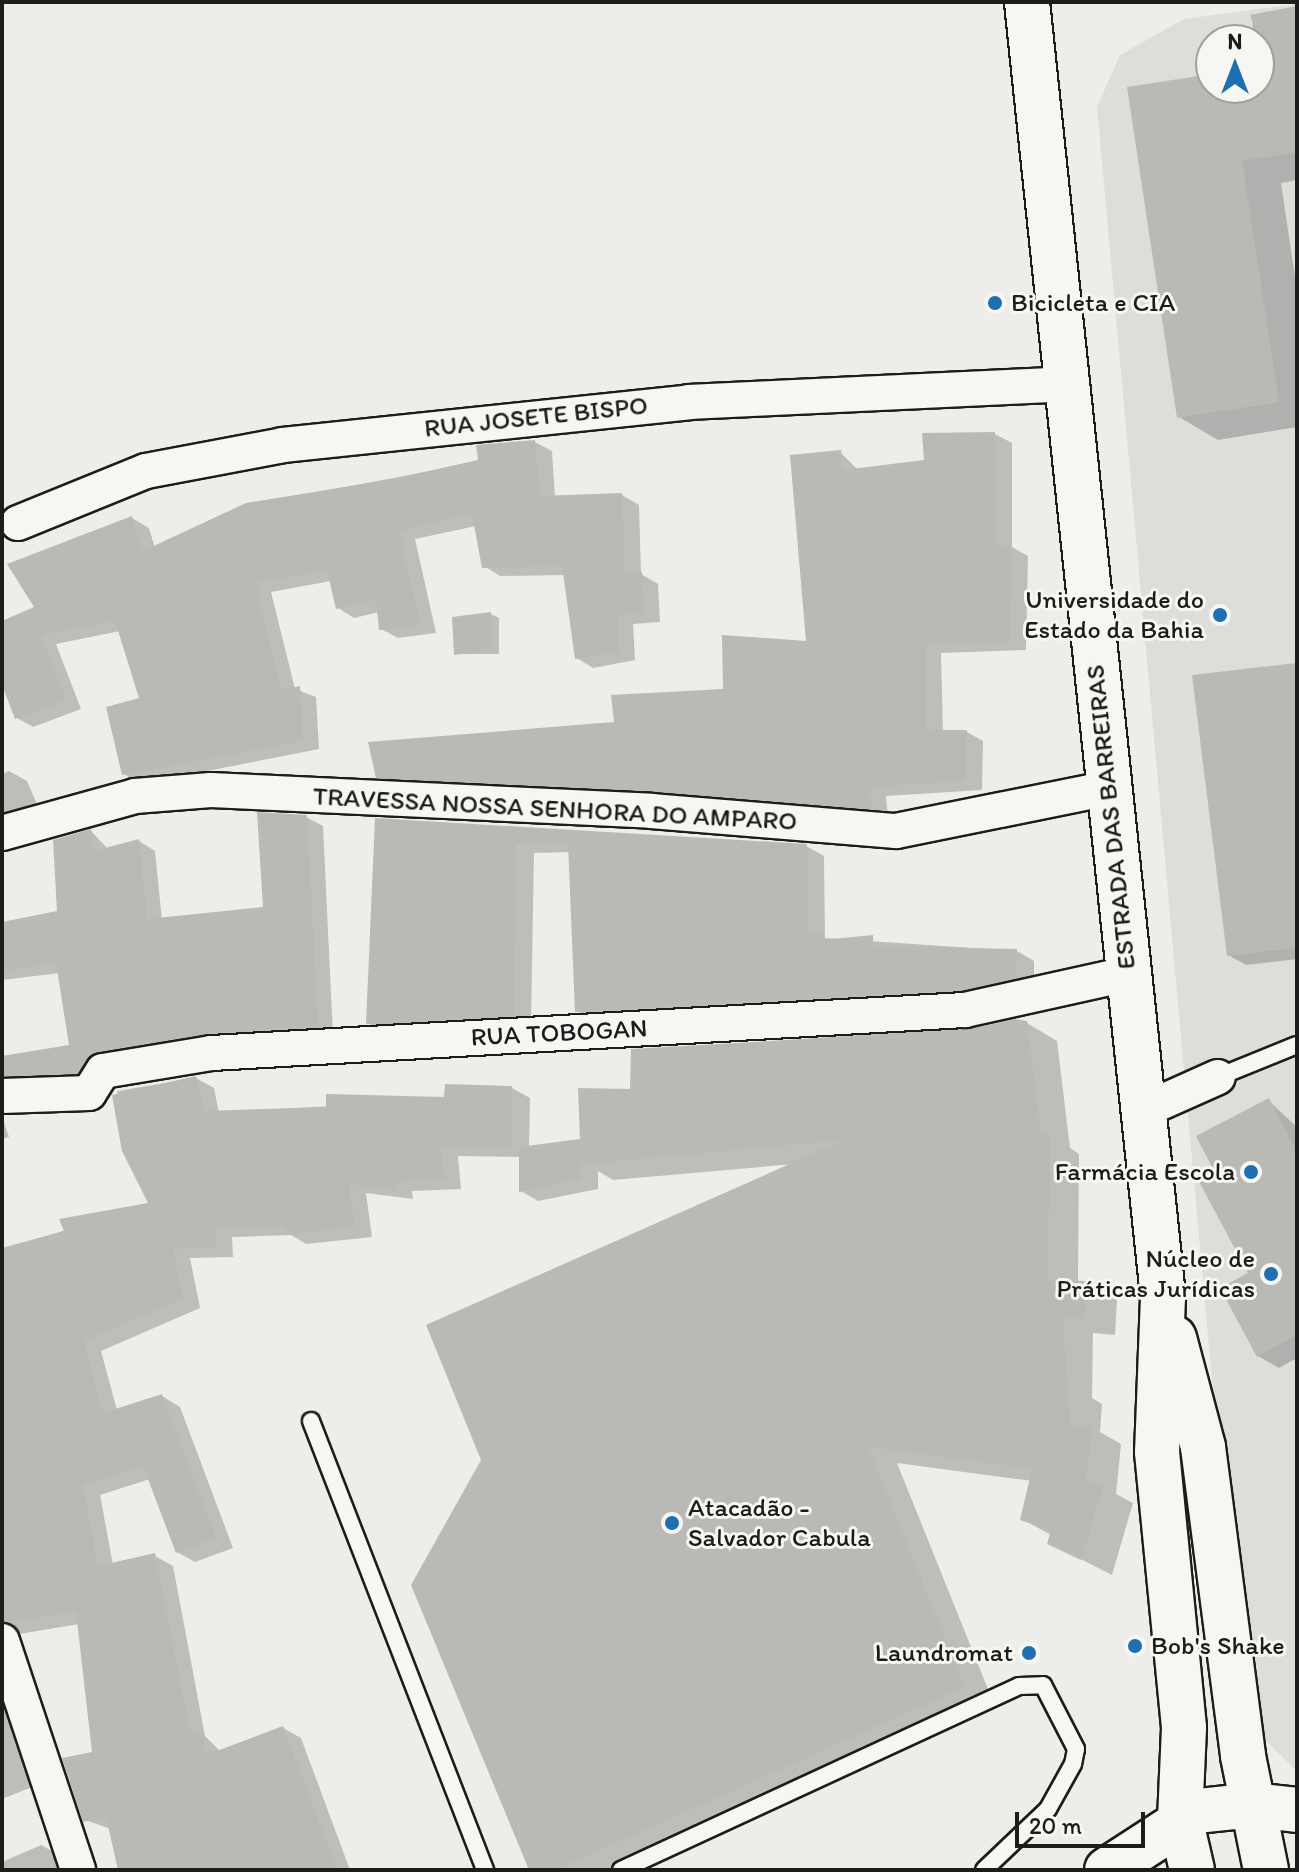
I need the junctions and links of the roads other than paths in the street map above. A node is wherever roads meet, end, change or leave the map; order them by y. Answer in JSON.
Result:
{"nodes":[{"id":1,"x":1027,"y":2,"type":"edge"},
{"id":2,"x":1066,"y":384,"type":"junction"},
{"id":3,"x":18,"y":523,"type":"dead end"},
{"id":4,"x":1109,"y":788,"type":"junction"},
{"id":5,"x":2,"y":833,"type":"edge"},
{"id":6,"x":1128,"y":974,"type":"junction"},
{"id":7,"x":1297,"y":1045,"type":"edge"},
{"id":8,"x":1218,"y":1077,"type":"joint"},
{"id":9,"x":2,"y":1096,"type":"edge"},
{"id":10,"x":1142,"y":1111,"type":"junction"},
{"id":11,"x":1163,"y":1297,"type":"junction"},
{"id":12,"x":311,"y":1421,"type":"dead end"},
{"id":13,"x":2,"y":1641,"type":"edge"},
{"id":14,"x":1253,"y":1805,"type":"junction"},
{"id":15,"x":1297,"y":1810,"type":"edge"},
{"id":16,"x":1180,"y":1818,"type":"junction"},
{"id":17,"x":78,"y":1870,"type":"edge"},
{"id":18,"x":485,"y":1870,"type":"edge"},
{"id":19,"x":621,"y":1870,"type":"edge"},
{"id":20,"x":984,"y":1870,"type":"edge"},
{"id":21,"x":1107,"y":1870,"type":"edge"},
{"id":22,"x":1192,"y":1870,"type":"edge"},
{"id":23,"x":1266,"y":1870,"type":"edge"}],
"edges":[{"from":1,"to":2,"type":"main road","name":"ESTRADA DAS BARREIRAS"},
{"from":2,"to":3,"type":"street","name":"RUA JOSETE BISPO"},
{"from":2,"to":4,"type":"main road","name":"ESTRADA DAS BARREIRAS"},
{"from":4,"to":5,"type":"street","name":"TRAVESSA NOSSA SENHORA DO AMPARO"},
{"from":4,"to":6,"type":"main road","name":"ESTRADA DAS BARREIRAS"},
{"from":6,"to":9,"type":"street","name":"RUA TOBOGAN"},
{"from":6,"to":10,"type":"main road","name":"ESTRADA DAS BARREIRAS"},
{"from":7,"to":8,"type":"lane"},
{"from":8,"to":10,"type":"street"},
{"from":10,"to":11,"type":"main road","name":"ESTRADA DAS BARREIRAS"},
{"from":11,"to":14,"type":"main road","name":"ESTRADA DAS BARREIRAS"},
{"from":11,"to":16,"type":"main road","name":"ESTRADA DAS BARREIRAS"},
{"from":12,"to":18,"type":"lane"},
{"from":13,"to":17,"type":"street"},
{"from":14,"to":15,"type":"main road"},
{"from":14,"to":16,"type":"main road"},
{"from":14,"to":23,"type":"main road","name":"ESTRADA DAS BARREIRAS"},
{"from":16,"to":21,"type":"main road"},
{"from":16,"to":22,"type":"main road","name":"ESTRADA DAS BARREIRAS"},
{"from":19,"to":20,"type":"lane"}]}
